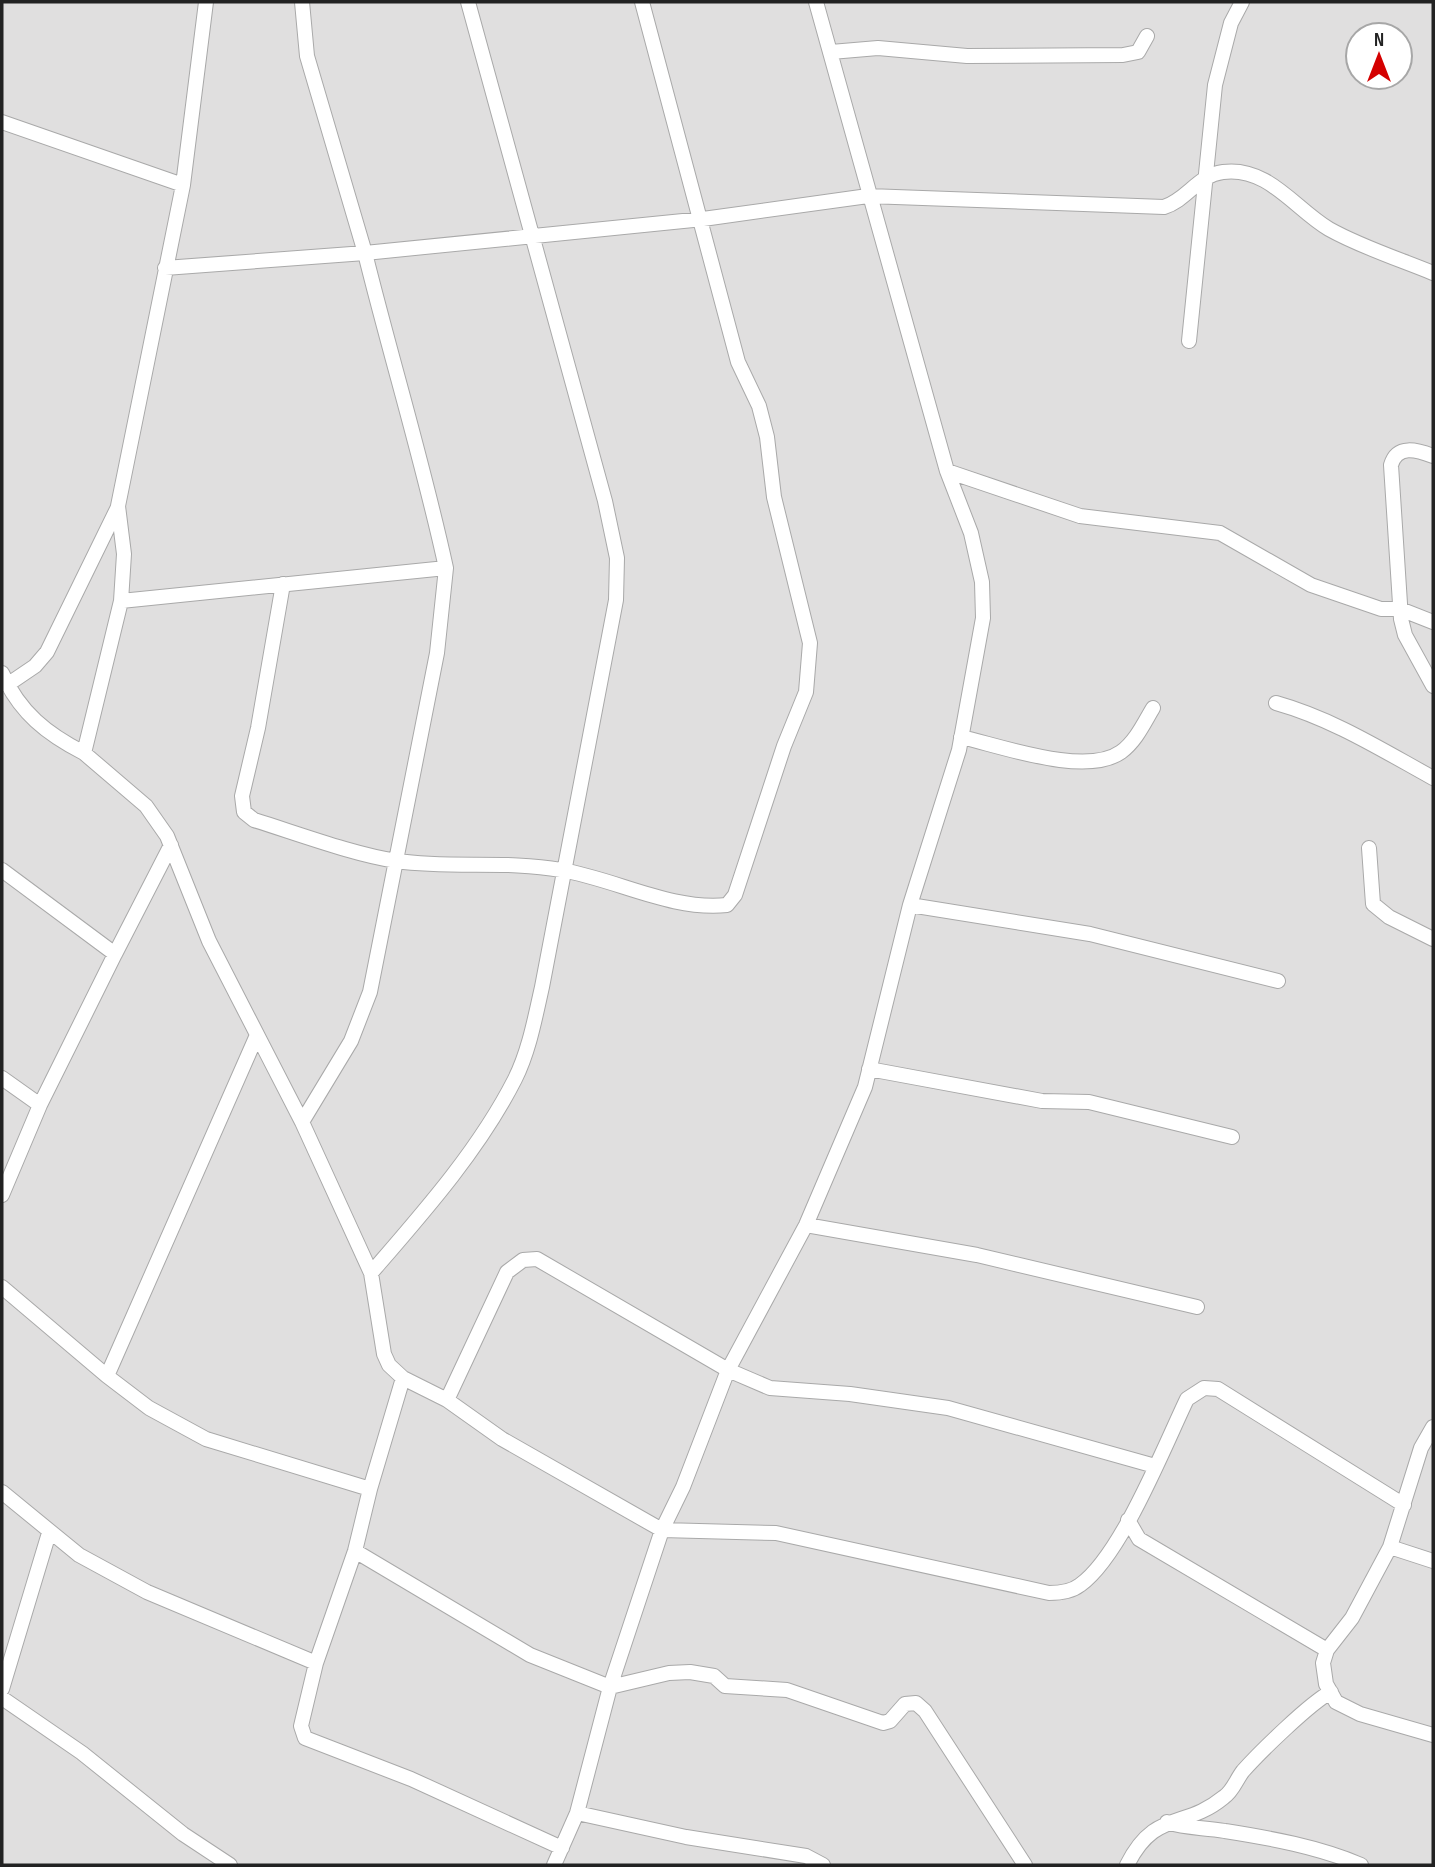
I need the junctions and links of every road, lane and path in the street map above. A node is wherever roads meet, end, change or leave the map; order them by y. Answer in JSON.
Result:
{"nodes":[{"id":1,"x":206,"y":2,"type":"edge"},
{"id":2,"x":302,"y":2,"type":"edge"},
{"id":3,"x":468,"y":2,"type":"edge"},
{"id":4,"x":642,"y":2,"type":"edge"},
{"id":5,"x":816,"y":2,"type":"edge"},
{"id":6,"x":1242,"y":2,"type":"edge"},
{"id":7,"x":1147,"y":36,"type":"dead end"},
{"id":8,"x":831,"y":52,"type":"junction"},
{"id":9,"x":2,"y":122,"type":"edge"},
{"id":10,"x":1206,"y":177,"type":"junction"},
{"id":11,"x":183,"y":185,"type":"junction"},
{"id":12,"x":868,"y":196,"type":"junction"},
{"id":13,"x":703,"y":219,"type":"junction"},
{"id":14,"x":534,"y":238,"type":"junction"},
{"id":15,"x":365,"y":253,"type":"junction"},
{"id":16,"x":165,"y":268,"type":"junction"},
{"id":17,"x":1433,"y":273,"type":"edge"},
{"id":18,"x":1189,"y":341,"type":"dead end"},
{"id":19,"x":1433,"y":456,"type":"edge"},
{"id":20,"x":947,"y":471,"type":"junction"},
{"id":21,"x":118,"y":506,"type":"junction"},
{"id":22,"x":446,"y":568,"type":"junction"},
{"id":23,"x":283,"y":584,"type":"junction"},
{"id":24,"x":121,"y":601,"type":"junction"},
{"id":25,"x":1400,"y":609,"type":"junction"},
{"id":26,"x":1433,"y":622,"type":"edge"},
{"id":27,"x":4,"y":679,"type":"edge"},
{"id":28,"x":1433,"y":686,"type":"edge"},
{"id":29,"x":1276,"y":703,"type":"dead end"},
{"id":30,"x":1153,"y":708,"type":"dead end"},
{"id":31,"x":961,"y":737,"type":"junction"},
{"id":32,"x":85,"y":753,"type":"junction"},
{"id":33,"x":1433,"y":778,"type":"edge"},
{"id":34,"x":171,"y":845,"type":"junction"},
{"id":35,"x":1369,"y":848,"type":"dead end"},
{"id":36,"x":394,"y":861,"type":"junction"},
{"id":37,"x":2,"y":870,"type":"edge"},
{"id":38,"x":562,"y":870,"type":"junction"},
{"id":39,"x":910,"y":905,"type":"junction"},
{"id":40,"x":1433,"y":939,"type":"edge"},
{"id":41,"x":114,"y":954,"type":"junction"},
{"id":42,"x":1278,"y":981,"type":"dead end"},
{"id":43,"x":257,"y":1035,"type":"junction"},
{"id":44,"x":869,"y":1069,"type":"junction"},
{"id":45,"x":2,"y":1078,"type":"edge"},
{"id":46,"x":40,"y":1105,"type":"junction"},
{"id":47,"x":302,"y":1122,"type":"junction"},
{"id":48,"x":1232,"y":1137,"type":"dead end"},
{"id":49,"x":2,"y":1195,"type":"edge"},
{"id":50,"x":806,"y":1225,"type":"junction"},
{"id":51,"x":371,"y":1273,"type":"junction"},
{"id":52,"x":2,"y":1287,"type":"edge"},
{"id":53,"x":1197,"y":1307,"type":"dead end"},
{"id":54,"x":728,"y":1370,"type":"junction"},
{"id":55,"x":107,"y":1376,"type":"junction"},
{"id":56,"x":402,"y":1378,"type":"junction"},
{"id":57,"x":447,"y":1400,"type":"junction"},
{"id":58,"x":1433,"y":1427,"type":"edge"},
{"id":59,"x":1155,"y":1466,"type":"junction"},
{"id":60,"x":370,"y":1489,"type":"junction"},
{"id":61,"x":2,"y":1492,"type":"edge"},
{"id":62,"x":1404,"y":1506,"type":"junction"},
{"id":63,"x":1128,"y":1520,"type":"junction"},
{"id":64,"x":662,"y":1530,"type":"junction"},
{"id":65,"x":50,"y":1533,"type":"junction"},
{"id":66,"x":1390,"y":1547,"type":"junction"},
{"id":67,"x":355,"y":1551,"type":"junction"},
{"id":68,"x":1433,"y":1561,"type":"edge"},
{"id":69,"x":1327,"y":1650,"type":"junction"},
{"id":70,"x":316,"y":1663,"type":"junction"},
{"id":71,"x":610,"y":1686,"type":"junction"},
{"id":72,"x":2,"y":1689,"type":"edge"},
{"id":73,"x":1331,"y":1692,"type":"junction"},
{"id":74,"x":2,"y":1698,"type":"edge"},
{"id":75,"x":1433,"y":1735,"type":"edge"},
{"id":76,"x":577,"y":1813,"type":"junction"},
{"id":77,"x":1167,"y":1822,"type":"junction"},
{"id":78,"x":562,"y":1849,"type":"junction"},
{"id":79,"x":773,"y":1851,"type":"junction"},
{"id":80,"x":230,"y":1865,"type":"edge"},
{"id":81,"x":554,"y":1865,"type":"edge"},
{"id":82,"x":765,"y":1865,"type":"edge"},
{"id":83,"x":823,"y":1865,"type":"edge"},
{"id":84,"x":1025,"y":1865,"type":"edge"},
{"id":85,"x":1127,"y":1865,"type":"edge"},
{"id":86,"x":1361,"y":1865,"type":"edge"}],
"edges":[{"from":1,"to":11,"type":"street"},
{"from":2,"to":15,"type":"street"},
{"from":3,"to":14,"type":"street"},
{"from":4,"to":13,"type":"street"},
{"from":5,"to":8,"type":"street"},
{"from":6,"to":10,"type":"street"},
{"from":7,"to":8,"type":"street"},
{"from":8,"to":12,"type":"street"},
{"from":9,"to":11,"type":"street"},
{"from":10,"to":12,"type":"street"},
{"from":10,"to":17,"type":"street"},
{"from":10,"to":18,"type":"street"},
{"from":11,"to":16,"type":"street"},
{"from":12,"to":13,"type":"street"},
{"from":12,"to":20,"type":"street"},
{"from":13,"to":14,"type":"street"},
{"from":13,"to":38,"type":"street"},
{"from":14,"to":15,"type":"street"},
{"from":14,"to":38,"type":"street"},
{"from":15,"to":16,"type":"street"},
{"from":15,"to":22,"type":"street"},
{"from":16,"to":21,"type":"street"},
{"from":19,"to":25,"type":"street"},
{"from":20,"to":25,"type":"street"},
{"from":20,"to":31,"type":"street"},
{"from":21,"to":24,"type":"street"},
{"from":21,"to":27,"type":"street"},
{"from":22,"to":23,"type":"street"},
{"from":22,"to":36,"type":"street"},
{"from":23,"to":24,"type":"street"},
{"from":23,"to":36,"type":"street"},
{"from":24,"to":32,"type":"street"},
{"from":25,"to":26,"type":"street"},
{"from":25,"to":28,"type":"street"},
{"from":27,"to":32,"type":"street"},
{"from":29,"to":33,"type":"street"},
{"from":30,"to":31,"type":"street"},
{"from":31,"to":39,"type":"street"},
{"from":32,"to":34,"type":"street"},
{"from":34,"to":41,"type":"street"},
{"from":34,"to":43,"type":"street"},
{"from":35,"to":40,"type":"street"},
{"from":36,"to":38,"type":"street"},
{"from":36,"to":47,"type":"street"},
{"from":37,"to":41,"type":"street"},
{"from":38,"to":51,"type":"street"},
{"from":39,"to":42,"type":"street"},
{"from":39,"to":44,"type":"street"},
{"from":41,"to":46,"type":"street"},
{"from":43,"to":47,"type":"street"},
{"from":43,"to":55,"type":"street"},
{"from":44,"to":48,"type":"street"},
{"from":44,"to":50,"type":"street"},
{"from":45,"to":46,"type":"street"},
{"from":46,"to":49,"type":"street"},
{"from":47,"to":51,"type":"street"},
{"from":50,"to":53,"type":"street"},
{"from":50,"to":54,"type":"street"},
{"from":51,"to":56,"type":"street"},
{"from":52,"to":55,"type":"street"},
{"from":54,"to":57,"type":"street"},
{"from":54,"to":59,"type":"street"},
{"from":54,"to":64,"type":"street"},
{"from":55,"to":60,"type":"street"},
{"from":56,"to":57,"type":"street"},
{"from":56,"to":60,"type":"street"},
{"from":57,"to":64,"type":"street"},
{"from":58,"to":62,"type":"street"},
{"from":59,"to":62,"type":"street"},
{"from":59,"to":63,"type":"street"},
{"from":60,"to":67,"type":"street"},
{"from":61,"to":65,"type":"street"},
{"from":62,"to":66,"type":"street"},
{"from":63,"to":64,"type":"street"},
{"from":63,"to":69,"type":"street"},
{"from":64,"to":71,"type":"street"},
{"from":65,"to":70,"type":"street"},
{"from":65,"to":72,"type":"street"},
{"from":66,"to":68,"type":"street"},
{"from":66,"to":69,"type":"street"},
{"from":67,"to":70,"type":"street"},
{"from":67,"to":71,"type":"street"},
{"from":69,"to":73,"type":"street"},
{"from":70,"to":78,"type":"street"},
{"from":71,"to":76,"type":"street"},
{"from":71,"to":84,"type":"street"},
{"from":73,"to":75,"type":"street"},
{"from":73,"to":77,"type":"street"},
{"from":74,"to":80,"type":"street"},
{"from":76,"to":78,"type":"street"},
{"from":76,"to":79,"type":"street"},
{"from":77,"to":85,"type":"street"},
{"from":77,"to":86,"type":"street"},
{"from":78,"to":81,"type":"street"},
{"from":79,"to":82,"type":"street"},
{"from":79,"to":83,"type":"street"}]}
